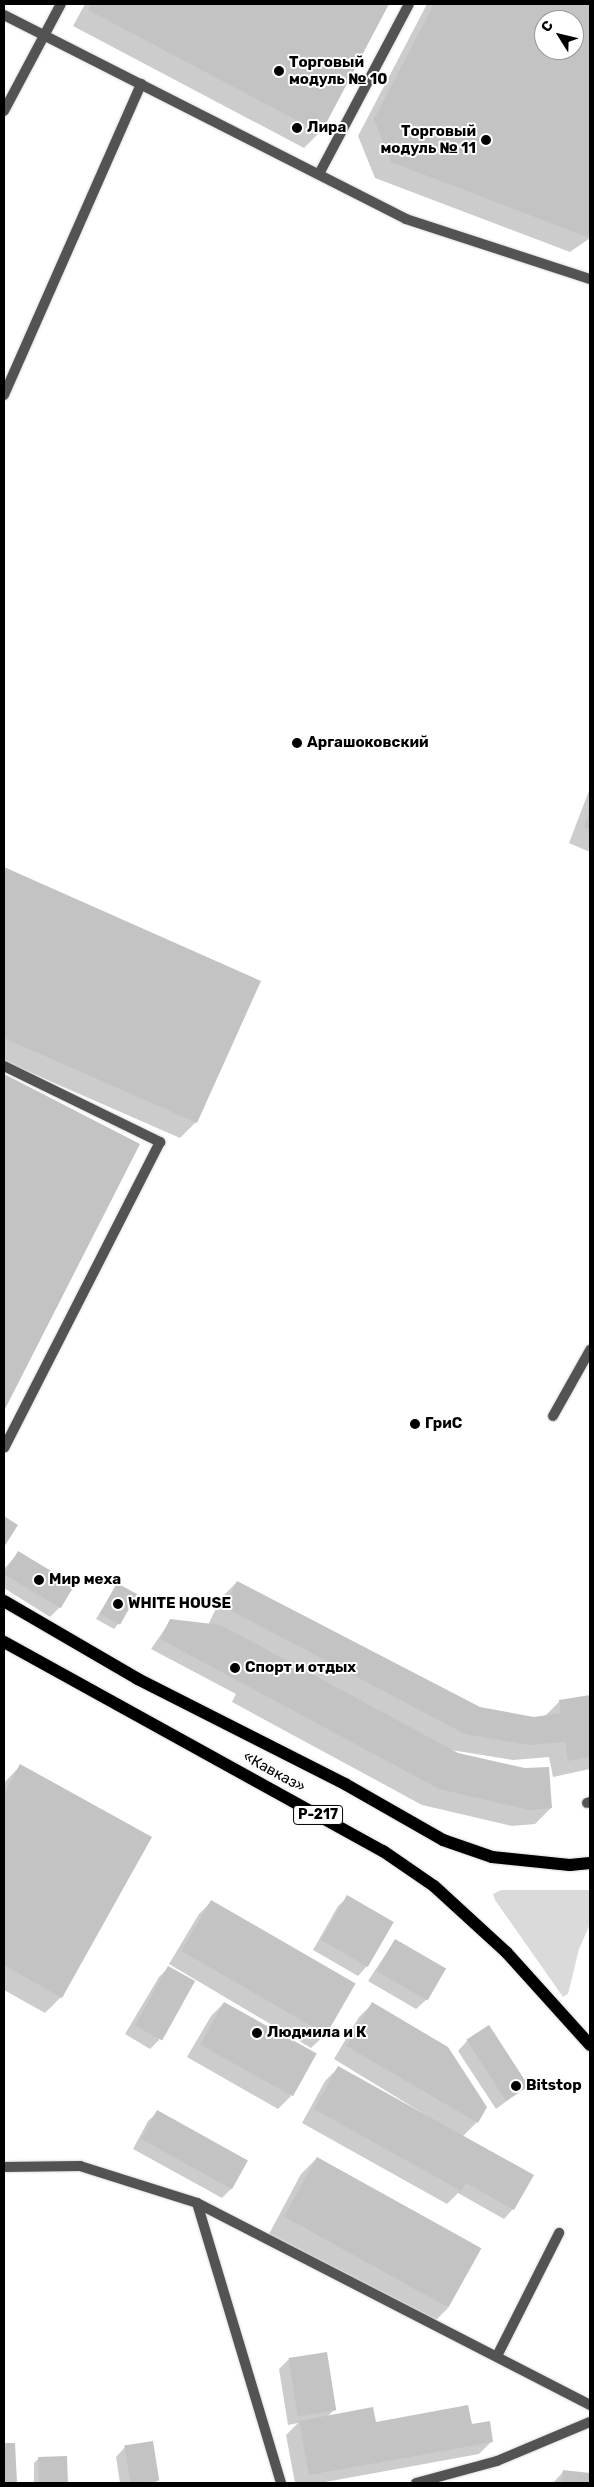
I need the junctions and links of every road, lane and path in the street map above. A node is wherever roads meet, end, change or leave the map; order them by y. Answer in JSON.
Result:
{"nodes":[{"id":1,"x":61,"y":4,"type":"edge"},
{"id":2,"x":409,"y":4,"type":"edge"},
{"id":3,"x":4,"y":15,"type":"edge"},
{"id":4,"x":44,"y":35,"type":"junction"},
{"id":5,"x":141,"y":84,"type":"junction"},
{"id":6,"x":4,"y":111,"type":"edge"},
{"id":7,"x":319,"y":174,"type":"junction"},
{"id":8,"x":590,"y":279,"type":"edge"},
{"id":9,"x":4,"y":395,"type":"edge"},
{"id":10,"x":4,"y":1066,"type":"edge"},
{"id":11,"x":590,"y":1350,"type":"edge"},
{"id":12,"x":554,"y":1416,"type":"dead end"},
{"id":13,"x":4,"y":1448,"type":"edge"},
{"id":14,"x":4,"y":1602,"type":"edge"},
{"id":15,"x":4,"y":1642,"type":"edge"},
{"id":16,"x":590,"y":1863,"type":"edge"},
{"id":17,"x":590,"y":2045,"type":"edge"},
{"id":18,"x":4,"y":2167,"type":"edge"},
{"id":19,"x":197,"y":2203,"type":"junction"},
{"id":20,"x":559,"y":2233,"type":"dead end"},
{"id":21,"x":496,"y":2356,"type":"junction"},
{"id":22,"x":590,"y":2405,"type":"edge"},
{"id":23,"x":590,"y":2422,"type":"edge"},
{"id":24,"x":281,"y":2483,"type":"edge"},
{"id":25,"x":416,"y":2483,"type":"edge"}],
"edges":[{"from":1,"to":4,"type":"street"},
{"from":2,"to":7,"type":"street"},
{"from":3,"to":4,"type":"street"},
{"from":4,"to":5,"type":"street"},
{"from":4,"to":6,"type":"street"},
{"from":5,"to":7,"type":"street"},
{"from":5,"to":9,"type":"street"},
{"from":7,"to":8,"type":"street"},
{"from":10,"to":13,"type":"street"},
{"from":11,"to":12,"type":"street"},
{"from":14,"to":16,"type":"main road","name":"«Кавказ»","number":"Р-217"},
{"from":15,"to":17,"type":"main road","name":"«Кавказ»","number":"Р-217"},
{"from":18,"to":19,"type":"street"},
{"from":19,"to":21,"type":"street"},
{"from":19,"to":24,"type":"street"},
{"from":20,"to":21,"type":"street"},
{"from":21,"to":22,"type":"street"},
{"from":23,"to":25,"type":"street"}]}
